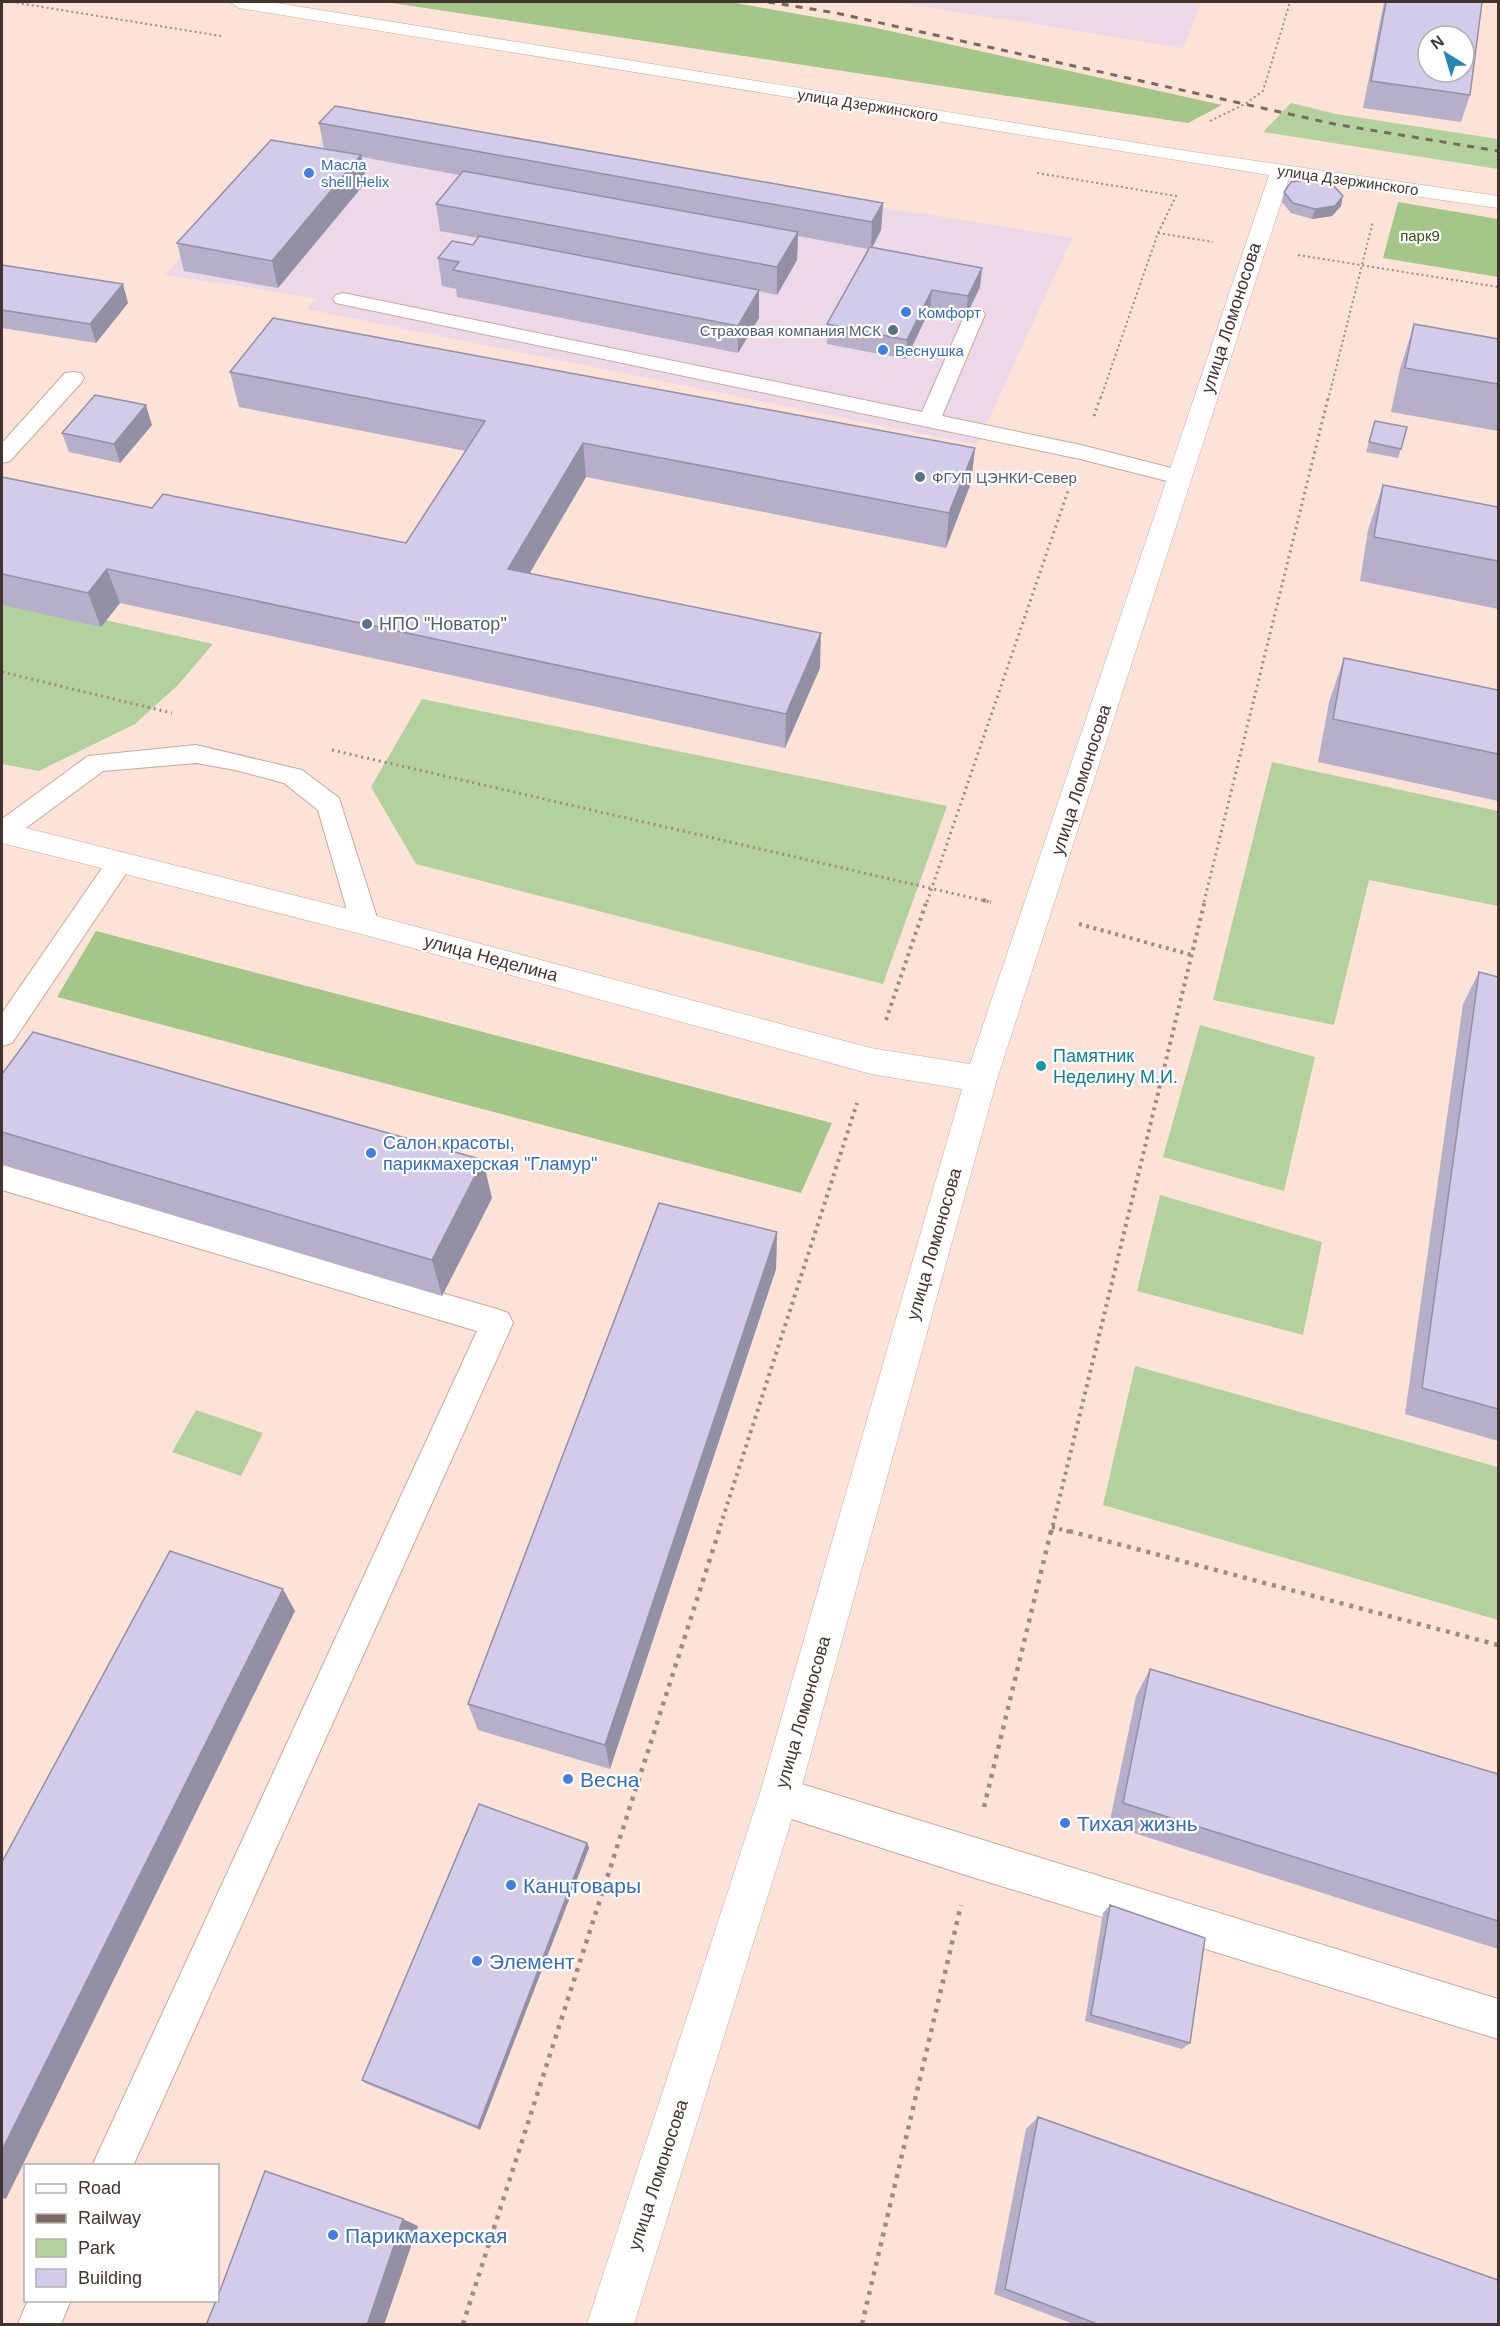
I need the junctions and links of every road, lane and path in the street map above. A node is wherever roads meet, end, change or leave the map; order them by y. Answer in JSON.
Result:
{"nodes":[{"id":1,"x":12,"y":2,"type":"edge"},
{"id":2,"x":239,"y":2,"type":"edge"},
{"id":3,"x":1290,"y":2,"type":"edge"},
{"id":4,"x":224,"y":37,"type":"dead end"},
{"id":5,"x":1187,"y":157,"type":"junction"},
{"id":6,"x":1281,"y":170,"type":"junction"},
{"id":7,"x":1035,"y":172,"type":"dead end"},
{"id":8,"x":1384,"y":185,"type":"junction"},
{"id":9,"x":1176,"y":196,"type":"junction"},
{"id":10,"x":1498,"y":202,"type":"edge"},
{"id":11,"x":1158,"y":233,"type":"junction"},
{"id":12,"x":1254,"y":249,"type":"junction"},
{"id":13,"x":1360,"y":265,"type":"junction"},
{"id":14,"x":1498,"y":287,"type":"edge"},
{"id":15,"x":343,"y":299,"type":"dead end"},
{"id":16,"x":975,"y":314,"type":"edge"},
{"id":17,"x":73,"y":378,"type":"dead end"},
{"id":18,"x":929,"y":421,"type":"junction"},
{"id":19,"x":1081,"y":452,"type":"junction"},
{"id":20,"x":2,"y":456,"type":"edge"},
{"id":21,"x":1179,"y":477,"type":"junction"},
{"id":22,"x":2,"y":672,"type":"edge"},
{"id":23,"x":178,"y":715,"type":"dead end"},
{"id":24,"x":329,"y":750,"type":"dead end"},
{"id":25,"x":2,"y":832,"type":"edge"},
{"id":26,"x":120,"y":862,"type":"junction"},
{"id":27,"x":932,"y":889,"type":"junction"},
{"id":28,"x":1038,"y":913,"type":"junction"},
{"id":29,"x":365,"y":924,"type":"junction"},
{"id":30,"x":1192,"y":955,"type":"junction"},
{"id":31,"x":2,"y":1035,"type":"edge"},
{"id":32,"x":871,"y":1061,"type":"junction"},
{"id":33,"x":981,"y":1079,"type":"junction"},
{"id":34,"x":2,"y":1178,"type":"edge"},
{"id":35,"x":1052,"y":1527,"type":"junction"},
{"id":36,"x":1498,"y":1645,"type":"edge"},
{"id":37,"x":779,"y":1796,"type":"junction"},
{"id":38,"x":972,"y":1858,"type":"junction"},
{"id":39,"x":1498,"y":2019,"type":"edge"},
{"id":40,"x":113,"y":2164,"type":"edge"},
{"id":41,"x":50,"y":2302,"type":"edge"},
{"id":42,"x":39,"y":2325,"type":"edge"},
{"id":43,"x":463,"y":2325,"type":"edge"},
{"id":44,"x":610,"y":2325,"type":"edge"},
{"id":45,"x":862,"y":2325,"type":"edge"}],
"edges":[{"from":1,"to":4,"type":"path"},
{"from":2,"to":5,"type":"street","name":"улица Дзержинского"},
{"from":3,"to":5,"type":"path"},
{"from":5,"to":6,"type":"street","name":"улица Дзержинского"},
{"from":5,"to":9,"type":"path"},
{"from":6,"to":8,"type":"street","name":"улица Дзержинского"},
{"from":6,"to":12,"type":"street","name":"улица Ломоносова"},
{"from":7,"to":9,"type":"path"},
{"from":8,"to":10,"type":"street","name":"улица Дзержинского"},
{"from":8,"to":13,"type":"path"},
{"from":9,"to":11,"type":"path"},
{"from":11,"to":12,"type":"path"},
{"from":11,"to":19,"type":"path"},
{"from":12,"to":13,"type":"path"},
{"from":12,"to":21,"type":"street","name":"улица Ломоносова"},
{"from":13,"to":14,"type":"path"},
{"from":13,"to":30,"type":"path"},
{"from":15,"to":18,"type":"lane"},
{"from":16,"to":18,"type":"lane"},
{"from":17,"to":20,"type":"lane"},
{"from":18,"to":19,"type":"lane"},
{"from":19,"to":21,"type":"lane"},
{"from":19,"to":27,"type":"path"},
{"from":21,"to":28,"type":"street","name":"улица Ломоносова"},
{"from":22,"to":23,"type":"path"},
{"from":24,"to":27,"type":"path"},
{"from":25,"to":26,"type":"street","name":"улица Неделина"},
{"from":25,"to":29,"type":"lane"},
{"from":26,"to":29,"type":"street","name":"улица Неделина"},
{"from":26,"to":31,"type":"lane"},
{"from":27,"to":28,"type":"path"},
{"from":27,"to":32,"type":"path"},
{"from":28,"to":30,"type":"path"},
{"from":28,"to":33,"type":"street","name":"улица Ломоносова"},
{"from":29,"to":32,"type":"street","name":"улица Неделина"},
{"from":30,"to":35,"type":"path"},
{"from":32,"to":33,"type":"street","name":"улица Неделина"},
{"from":32,"to":43,"type":"path"},
{"from":33,"to":37,"type":"street","name":"улица Ломоносова"},
{"from":34,"to":40,"type":"lane"},
{"from":35,"to":36,"type":"path"},
{"from":35,"to":38,"type":"path"},
{"from":37,"to":38,"type":"lane"},
{"from":37,"to":44,"type":"street","name":"улица Ломоносова"},
{"from":38,"to":39,"type":"lane"},
{"from":38,"to":45,"type":"path"},
{"from":41,"to":42,"type":"lane"}]}
